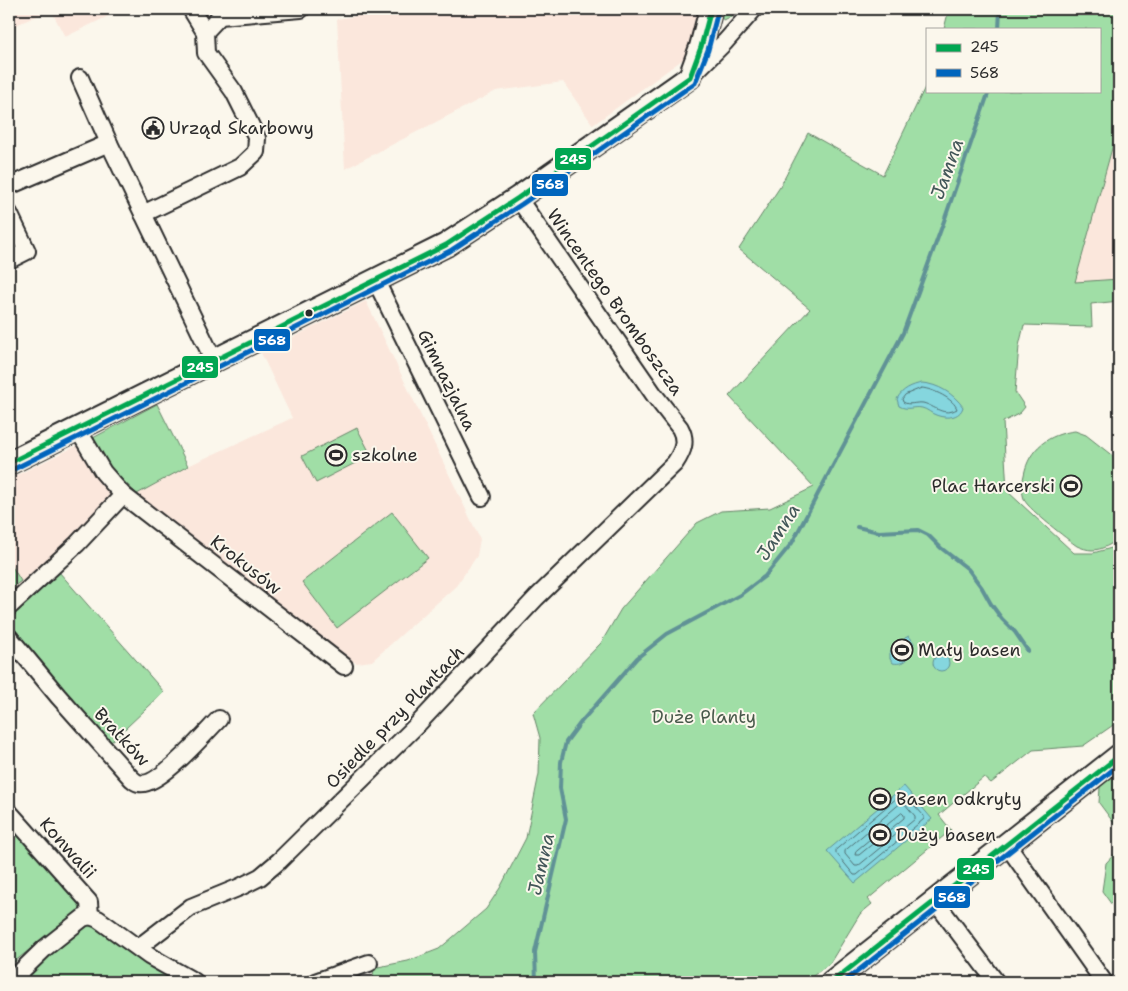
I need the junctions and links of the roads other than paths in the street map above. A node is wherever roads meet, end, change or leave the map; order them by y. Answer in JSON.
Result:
{"nodes":[{"id":1,"x":190,"y":9,"type":"edge"},
{"id":2,"x":291,"y":9,"type":"edge"},
{"id":3,"x":712,"y":9,"type":"edge"},
{"id":4,"x":754,"y":9,"type":"edge"},
{"id":5,"x":247,"y":11,"type":"edge"},
{"id":6,"x":205,"y":32,"type":"junction"},
{"id":7,"x":690,"y":77,"type":"junction"},
{"id":8,"x":80,"y":78,"type":"dead end"},
{"id":9,"x":108,"y":143,"type":"junction"},
{"id":10,"x":9,"y":186,"type":"edge"},
{"id":11,"x":518,"y":198,"type":"junction"},
{"id":12,"x":9,"y":213,"type":"edge"},
{"id":13,"x":143,"y":214,"type":"junction"},
{"id":14,"x":9,"y":260,"type":"edge"},
{"id":15,"x":376,"y":281,"type":"junction"},
{"id":16,"x":214,"y":361,"type":"junction"},
{"id":17,"x":77,"y":428,"type":"junction"},
{"id":18,"x":680,"y":428,"type":"joint"},
{"id":19,"x":9,"y":463,"type":"edge"},
{"id":20,"x":123,"y":495,"type":"junction"},
{"id":21,"x":482,"y":497,"type":"dead end"},
{"id":22,"x":9,"y":607,"type":"edge"},
{"id":23,"x":9,"y":636,"type":"edge"},
{"id":24,"x":344,"y":666,"type":"dead end"},
{"id":25,"x":219,"y":719,"type":"dead end"},
{"id":26,"x":1119,"y":756,"type":"edge"},
{"id":27,"x":9,"y":812,"type":"edge"},
{"id":28,"x":1007,"y":845,"type":"junction"},
{"id":29,"x":935,"y":901,"type":"junction"},
{"id":30,"x":90,"y":916,"type":"junction"},
{"id":31,"x":139,"y":947,"type":"junction"},
{"id":32,"x":370,"y":963,"type":"dead end"},
{"id":33,"x":10,"y":982,"type":"edge"},
{"id":34,"x":195,"y":982,"type":"edge"},
{"id":35,"x":315,"y":982,"type":"edge"},
{"id":36,"x":832,"y":982,"type":"edge"},
{"id":37,"x":996,"y":982,"type":"edge"},
{"id":38,"x":1104,"y":982,"type":"edge"}],
"edges":[{"from":1,"to":6,"type":"street"},
{"from":2,"to":5,"type":"street"},
{"from":3,"to":7,"type":"street"},
{"from":4,"to":7,"type":"street"},
{"from":5,"to":6,"type":"street"},
{"from":6,"to":13,"type":"street"},
{"from":7,"to":11,"type":"street"},
{"from":8,"to":9,"type":"street"},
{"from":9,"to":10,"type":"street"},
{"from":9,"to":13,"type":"street"},
{"from":11,"to":15,"type":"street"},
{"from":11,"to":18,"type":"street","name":"Wincentego Bromboszcza"},
{"from":12,"to":14,"type":"street"},
{"from":13,"to":16,"type":"street"},
{"from":15,"to":16,"type":"street"},
{"from":15,"to":21,"type":"street","name":"Gimnazjalna"},
{"from":16,"to":17,"type":"street"},
{"from":17,"to":19,"type":"street"},
{"from":17,"to":20,"type":"street","name":"Krokusów"},
{"from":18,"to":31,"type":"street","name":"Osiedle przy Plantach"},
{"from":20,"to":22,"type":"street"},
{"from":20,"to":24,"type":"street","name":"Krokusów"},
{"from":23,"to":25,"type":"street","name":"Bratków"},
{"from":26,"to":28,"type":"street"},
{"from":27,"to":30,"type":"street","name":"Konwalii"},
{"from":28,"to":29,"type":"street"},
{"from":28,"to":38,"type":"street"},
{"from":29,"to":36,"type":"street"},
{"from":29,"to":37,"type":"street"},
{"from":30,"to":31,"type":"street"},
{"from":30,"to":33,"type":"street"},
{"from":31,"to":34,"type":"street"},
{"from":32,"to":35,"type":"street"}]}
